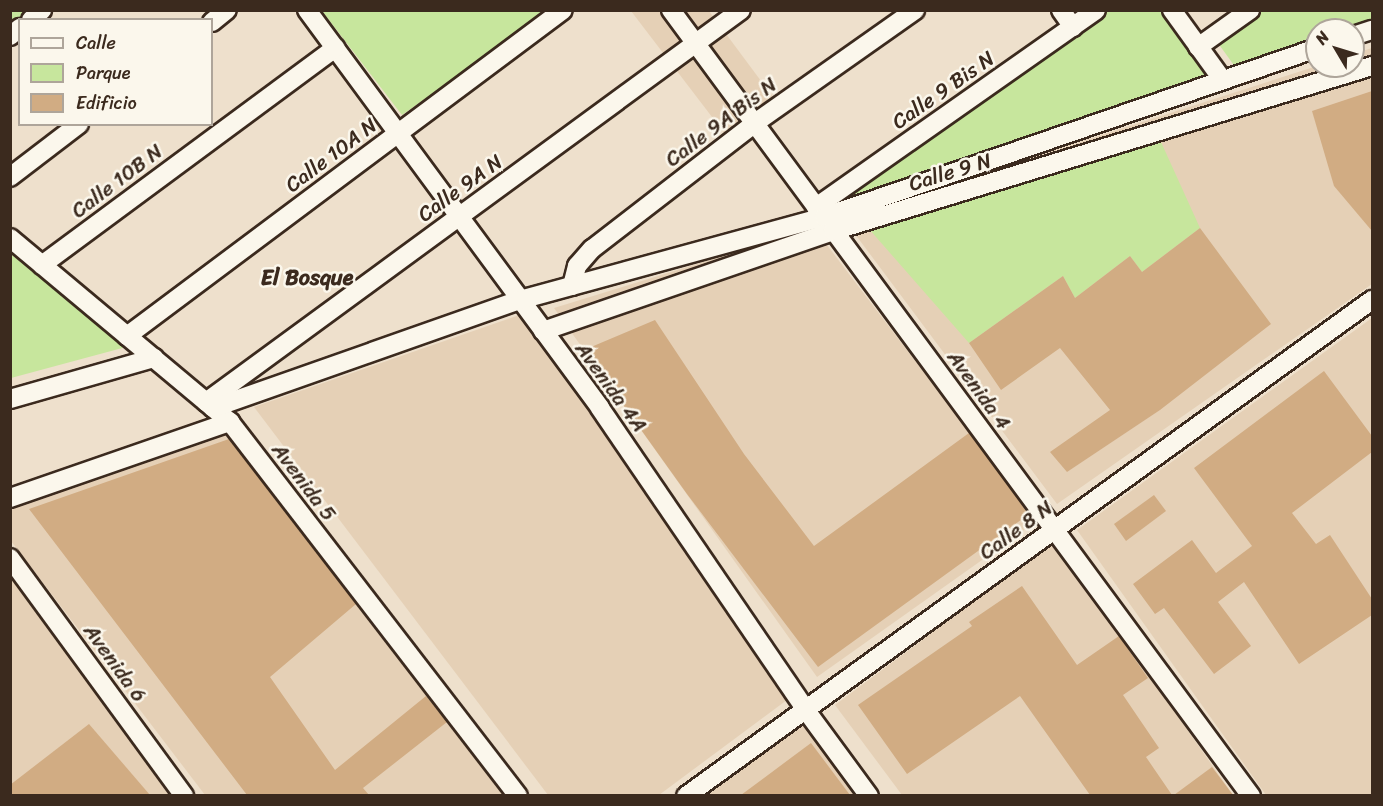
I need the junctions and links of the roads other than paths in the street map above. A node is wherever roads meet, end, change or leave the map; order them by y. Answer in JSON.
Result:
{"nodes":[{"id":1,"x":227,"y":10,"type":"edge"},
{"id":2,"x":307,"y":10,"type":"edge"},
{"id":3,"x":563,"y":10,"type":"edge"},
{"id":4,"x":671,"y":10,"type":"edge"},
{"id":5,"x":741,"y":10,"type":"edge"},
{"id":6,"x":915,"y":10,"type":"edge"},
{"id":7,"x":1061,"y":10,"type":"edge"},
{"id":8,"x":1096,"y":10,"type":"edge"},
{"id":9,"x":1172,"y":10,"type":"edge"},
{"id":10,"x":1250,"y":10,"type":"edge"},
{"id":11,"x":213,"y":21,"type":"edge"},
{"id":12,"x":1073,"y":27,"type":"junction"},
{"id":13,"x":695,"y":44,"type":"junction"},
{"id":14,"x":1198,"y":46,"type":"junction"},
{"id":15,"x":334,"y":48,"type":"junction"},
{"id":16,"x":1305,"y":52,"type":"edge"},
{"id":17,"x":1372,"y":66,"type":"edge"},
{"id":18,"x":1222,"y":79,"type":"junction"},
{"id":19,"x":755,"y":123,"type":"junction"},
{"id":20,"x":76,"y":126,"type":"edge"},
{"id":21,"x":398,"y":134,"type":"junction"},
{"id":22,"x":10,"y":177,"type":"edge"},
{"id":23,"x":459,"y":217,"type":"junction"},
{"id":24,"x":824,"y":219,"type":"junction"},
{"id":25,"x":10,"y":238,"type":"edge"},
{"id":26,"x":42,"y":265,"type":"junction"},
{"id":27,"x":572,"y":286,"type":"junction"},
{"id":28,"x":520,"y":300,"type":"junction"},
{"id":29,"x":1372,"y":300,"type":"edge"},
{"id":30,"x":543,"y":331,"type":"junction"},
{"id":31,"x":127,"y":336,"type":"junction"},
{"id":32,"x":154,"y":358,"type":"junction"},
{"id":33,"x":10,"y":399,"type":"edge"},
{"id":34,"x":209,"y":405,"type":"junction"},
{"id":35,"x":230,"y":422,"type":"junction"},
{"id":36,"x":10,"y":498,"type":"edge"},
{"id":37,"x":1055,"y":530,"type":"junction"},
{"id":38,"x":10,"y":558,"type":"edge"},
{"id":39,"x":805,"y":709,"type":"junction"},
{"id":40,"x":184,"y":795,"type":"edge"},
{"id":41,"x":518,"y":795,"type":"edge"},
{"id":42,"x":686,"y":795,"type":"edge"},
{"id":43,"x":869,"y":795,"type":"edge"},
{"id":44,"x":1251,"y":795,"type":"edge"}],
"edges":[{"from":1,"to":11,"type":"street"},
{"from":2,"to":15,"type":"street","name":"Avenida 4A"},
{"from":3,"to":21,"type":"street","name":"Calle 10A N"},
{"from":4,"to":13,"type":"street","name":"Avenida 4"},
{"from":5,"to":13,"type":"street","name":"Calle 9A N"},
{"from":6,"to":19,"type":"street","name":"Calle 9A Bis N"},
{"from":7,"to":12,"type":"street"},
{"from":8,"to":12,"type":"street","name":"Calle 9 Bis N"},
{"from":9,"to":14,"type":"street"},
{"from":10,"to":14,"type":"street"},
{"from":12,"to":24,"type":"street","name":"Calle 9 Bis N"},
{"from":13,"to":19,"type":"street","name":"Avenida 4"},
{"from":13,"to":23,"type":"street","name":"Calle 9A N"},
{"from":14,"to":18,"type":"street"},
{"from":15,"to":21,"type":"street","name":"Avenida 4A"},
{"from":15,"to":26,"type":"street","name":"Calle 10B N"},
{"from":16,"to":18,"type":"street","name":"Calle 9 N"},
{"from":17,"to":24,"type":"street","name":"Calle 9 N"},
{"from":18,"to":24,"type":"street","name":"Calle 9 N"},
{"from":19,"to":24,"type":"street","name":"Avenida 4"},
{"from":19,"to":27,"type":"street","name":"Calle 9A Bis N"},
{"from":20,"to":22,"type":"street"},
{"from":21,"to":23,"type":"street","name":"Avenida 4A"},
{"from":21,"to":31,"type":"street","name":"Calle 10A N"},
{"from":23,"to":28,"type":"street","name":"Avenida 4A"},
{"from":23,"to":34,"type":"street","name":"Calle 9A N"},
{"from":24,"to":27,"type":"street","name":"Calle 9 N"},
{"from":24,"to":30,"type":"street","name":"Calle 9 N"},
{"from":24,"to":37,"type":"street","name":"Avenida 4"},
{"from":25,"to":26,"type":"street","name":"Avenida 5"},
{"from":26,"to":31,"type":"street","name":"Avenida 5"},
{"from":27,"to":28,"type":"street","name":"Calle 9 N"},
{"from":28,"to":30,"type":"street","name":"Avenida 4A"},
{"from":28,"to":34,"type":"street","name":"Calle 9 N"},
{"from":29,"to":37,"type":"street","name":"Calle 8 N"},
{"from":30,"to":39,"type":"street","name":"Avenida 4A"},
{"from":31,"to":32,"type":"street","name":"Avenida 5"},
{"from":32,"to":33,"type":"street"},
{"from":32,"to":34,"type":"street","name":"Avenida 5"},
{"from":34,"to":35,"type":"street","name":"Avenida 5"},
{"from":35,"to":36,"type":"street"},
{"from":35,"to":41,"type":"street","name":"Avenida 5"},
{"from":37,"to":39,"type":"street","name":"Calle 8 N"},
{"from":37,"to":44,"type":"street","name":"Avenida 4"},
{"from":38,"to":40,"type":"street","name":"Avenida 6"},
{"from":39,"to":42,"type":"street","name":"Calle 8 N"},
{"from":39,"to":43,"type":"street","name":"Avenida 4A"}]}
